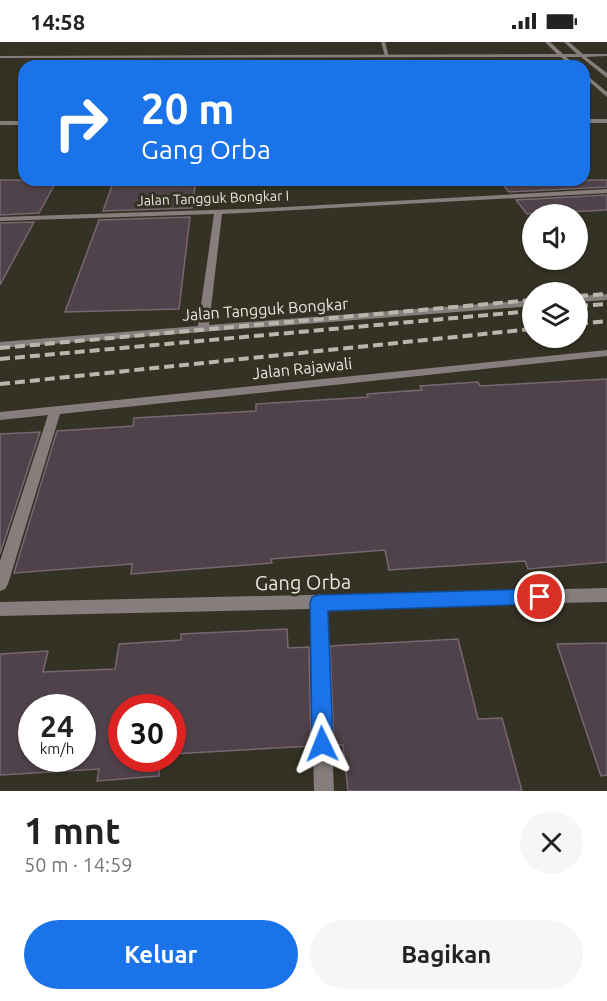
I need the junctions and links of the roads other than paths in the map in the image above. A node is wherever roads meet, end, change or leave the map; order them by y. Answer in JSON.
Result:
{"nodes":[{"id":1,"x":383,"y":42,"type":"edge"},
{"id":2,"x":547,"y":42,"type":"edge"},
{"id":3,"x":566,"y":42,"type":"edge"},
{"id":4,"x":607,"y":55,"type":"edge"},
{"id":5,"x":387,"y":56,"type":"junction"},
{"id":6,"x":562,"y":56,"type":"junction"},
{"id":7,"x":582,"y":56,"type":"junction"},
{"id":8,"x":0,"y":57,"type":"edge"},
{"id":9,"x":567,"y":60,"type":"edge"},
{"id":10,"x":587,"y":60,"type":"edge"},
{"id":11,"x":590,"y":62,"type":"edge"},
{"id":12,"x":607,"y":76,"type":"edge"},
{"id":13,"x":590,"y":80,"type":"edge"},
{"id":14,"x":607,"y":95,"type":"edge"},
{"id":15,"x":590,"y":121,"type":"edge"},
{"id":16,"x":607,"y":121,"type":"edge"},
{"id":17,"x":0,"y":123,"type":"edge"},
{"id":18,"x":18,"y":123,"type":"edge"},
{"id":19,"x":607,"y":192,"type":"edge"},
{"id":20,"x":218,"y":212,"type":"junction"},
{"id":21,"x":0,"y":219,"type":"edge"},
{"id":22,"x":607,"y":297,"type":"edge"},
{"id":23,"x":588,"y":298,"type":"edge"},
{"id":24,"x":522,"y":304,"type":"edge"},
{"id":25,"x":203,"y":329,"type":"junction"},
{"id":26,"x":0,"y":345,"type":"edge"},
{"id":27,"x":607,"y":353,"type":"edge"},
{"id":28,"x":55,"y":411,"type":"junction"},
{"id":29,"x":0,"y":416,"type":"edge"},
{"id":30,"x":0,"y":584,"type":"edge"},
{"id":31,"x":607,"y":595,"type":"edge"},
{"id":32,"x":318,"y":603,"type":"junction"},
{"id":33,"x":0,"y":609,"type":"edge"},
{"id":34,"x":324,"y":791,"type":"edge"}],
"edges":[{"from":1,"to":5,"type":"street"},
{"from":2,"to":6,"type":"street"},
{"from":3,"to":7,"type":"street"},
{"from":4,"to":7,"type":"street"},
{"from":5,"to":6,"type":"street"},
{"from":5,"to":8,"type":"street"},
{"from":6,"to":7,"type":"street"},
{"from":6,"to":9,"type":"street"},
{"from":7,"to":10,"type":"street"},
{"from":11,"to":12,"type":"street"},
{"from":13,"to":14,"type":"street"},
{"from":15,"to":16,"type":"street"},
{"from":17,"to":18,"type":"street"},
{"from":19,"to":20,"type":"street","name":"Jalan Tangguk Bongkar I"},
{"from":20,"to":21,"type":"street","name":"Jalan Tangguk Bongkar I"},
{"from":20,"to":25,"type":"street"},
{"from":22,"to":23,"type":"street"},
{"from":24,"to":25,"type":"street","name":"Jalan Tangguk Bongkar"},
{"from":25,"to":26,"type":"street","name":"Jalan Tangguk Bongkar"},
{"from":27,"to":28,"type":"street","name":"Jalan Rajawali"},
{"from":28,"to":29,"type":"street","name":"Jalan Rajawali"},
{"from":28,"to":30,"type":"street"},
{"from":31,"to":32,"type":"street","name":"Gang Orba"},
{"from":32,"to":33,"type":"street","name":"Gang Orba"},
{"from":32,"to":34,"type":"street"}]}
